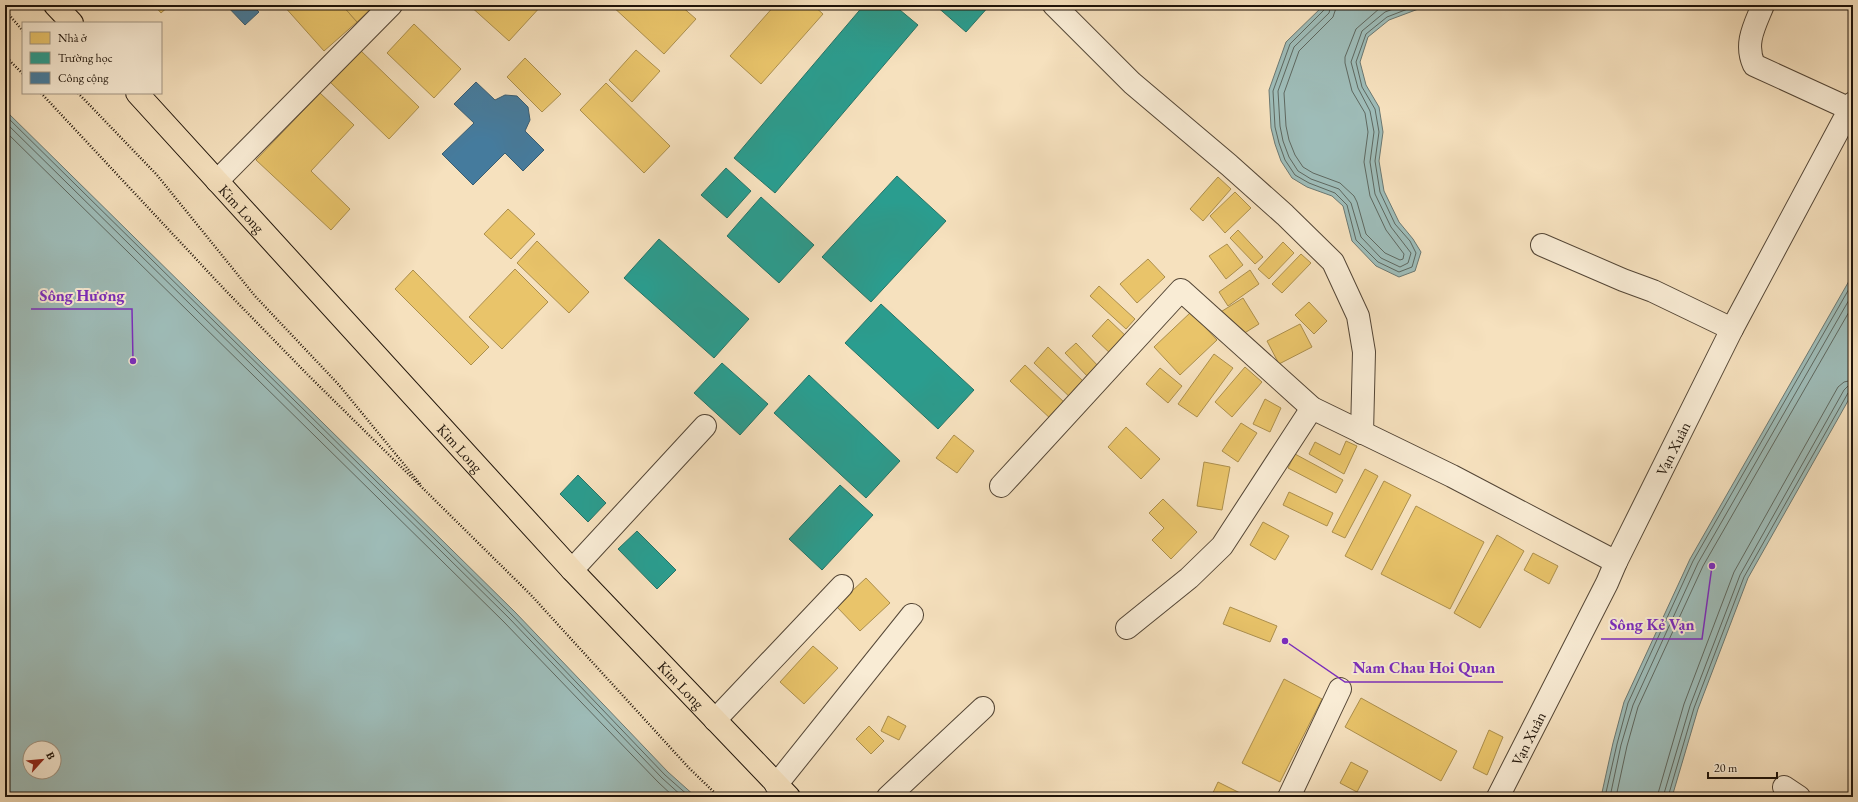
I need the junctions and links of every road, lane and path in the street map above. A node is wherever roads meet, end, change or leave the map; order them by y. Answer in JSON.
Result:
{"nodes":[{"id":1,"x":55,"y":5,"type":"edge"},
{"id":2,"x":391,"y":5,"type":"edge"},
{"id":3,"x":1054,"y":5,"type":"edge"},
{"id":4,"x":1763,"y":5,"type":"edge"},
{"id":5,"x":5,"y":10,"type":"edge"},
{"id":6,"x":71,"y":22,"type":"edge"},
{"id":7,"x":22,"y":30,"type":"edge"},
{"id":8,"x":5,"y":56,"type":"edge"},
{"id":9,"x":22,"y":73,"type":"edge"},
{"id":10,"x":42,"y":94,"type":"edge"},
{"id":11,"x":79,"y":94,"type":"edge"},
{"id":12,"x":138,"y":94,"type":"edge"},
{"id":13,"x":1852,"y":106,"type":"edge"},
{"id":14,"x":217,"y":180,"type":"junction"},
{"id":15,"x":1542,"y":245,"type":"dead end"},
{"id":16,"x":1732,"y":329,"type":"junction"},
{"id":17,"x":1312,"y":408,"type":"junction"},
{"id":18,"x":705,"y":426,"type":"dead end"},
{"id":19,"x":1362,"y":433,"type":"junction"},
{"id":20,"x":1001,"y":486,"type":"dead end"},
{"id":21,"x":430,"y":496,"type":"junction"},
{"id":22,"x":1616,"y":562,"type":"junction"},
{"id":23,"x":572,"y":570,"type":"junction"},
{"id":24,"x":842,"y":586,"type":"dead end"},
{"id":25,"x":912,"y":615,"type":"dead end"},
{"id":26,"x":1127,"y":628,"type":"dead end"},
{"id":27,"x":1340,"y":689,"type":"dead end"},
{"id":28,"x":984,"y":708,"type":"dead end"},
{"id":29,"x":715,"y":720,"type":"junction"},
{"id":30,"x":782,"y":791,"type":"edge"},
{"id":31,"x":719,"y":797,"type":"edge"},
{"id":32,"x":888,"y":797,"type":"edge"},
{"id":33,"x":1289,"y":797,"type":"edge"},
{"id":34,"x":1498,"y":797,"type":"edge"}],
"edges":[{"from":1,"to":6,"type":"main road"},
{"from":2,"to":14,"type":"street"},
{"from":3,"to":19,"type":"street"},
{"from":4,"to":13,"type":"street"},
{"from":5,"to":7,"type":"path"},
{"from":8,"to":9,"type":"path"},
{"from":10,"to":21,"type":"path"},
{"from":11,"to":21,"type":"path"},
{"from":12,"to":14,"type":"main road","name":"Kim Long"},
{"from":13,"to":16,"type":"street","name":"Vạn Xuân"},
{"from":14,"to":23,"type":"main road","name":"Kim Long"},
{"from":15,"to":16,"type":"street"},
{"from":16,"to":22,"type":"street","name":"Vạn Xuân"},
{"from":17,"to":19,"type":"street"},
{"from":17,"to":20,"type":"street"},
{"from":17,"to":26,"type":"street"},
{"from":18,"to":23,"type":"street"},
{"from":19,"to":22,"type":"street"},
{"from":21,"to":31,"type":"path"},
{"from":22,"to":34,"type":"street","name":"Vạn Xuân"},
{"from":23,"to":29,"type":"main road","name":"Kim Long"},
{"from":24,"to":29,"type":"street"},
{"from":25,"to":30,"type":"street"},
{"from":27,"to":33,"type":"street"},
{"from":28,"to":32,"type":"street"},
{"from":29,"to":30,"type":"main road","name":"Kim Long"}]}
